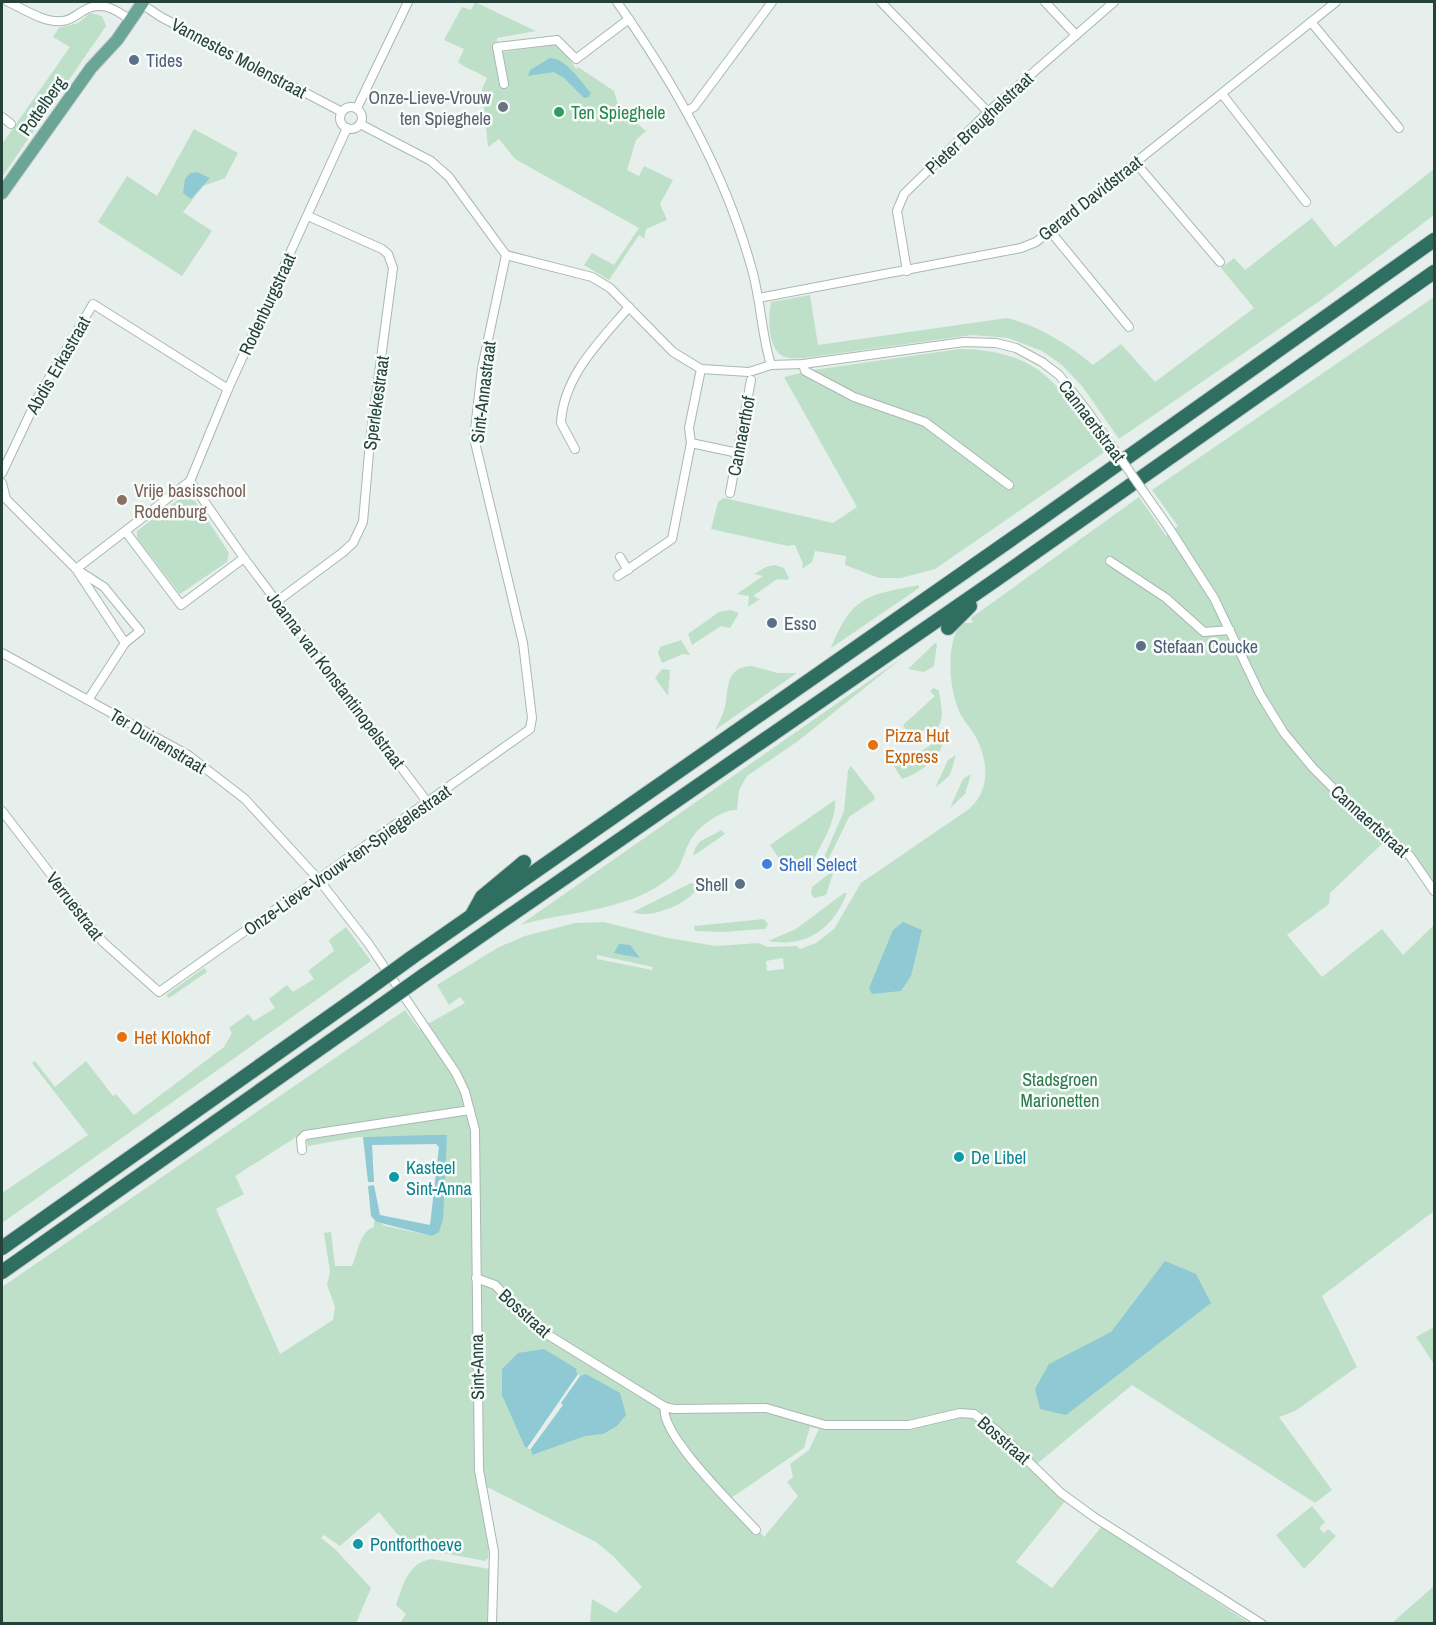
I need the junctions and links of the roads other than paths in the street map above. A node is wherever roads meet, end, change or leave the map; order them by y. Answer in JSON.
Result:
{"nodes":[{"id":1,"x":8,"y":2,"type":"edge"},
{"id":2,"x":139,"y":2,"type":"edge"},
{"id":3,"x":408,"y":2,"type":"edge"},
{"id":4,"x":617,"y":2,"type":"edge"},
{"id":5,"x":771,"y":2,"type":"edge"},
{"id":6,"x":881,"y":2,"type":"edge"},
{"id":7,"x":1045,"y":2,"type":"edge"},
{"id":8,"x":1114,"y":2,"type":"edge"},
{"id":9,"x":1336,"y":2,"type":"edge"},
{"id":10,"x":127,"y":17,"type":"junction"},
{"id":11,"x":629,"y":20,"type":"junction"},
{"id":12,"x":1311,"y":22,"type":"junction"},
{"id":13,"x":1076,"y":35,"type":"junction"},
{"id":14,"x":504,"y":84,"type":"dead end"},
{"id":15,"x":1222,"y":94,"type":"junction"},
{"id":16,"x":357,"y":108,"type":"junction"},
{"id":17,"x":687,"y":111,"type":"junction"},
{"id":18,"x":342,"y":112,"type":"junction"},
{"id":19,"x":988,"y":112,"type":"junction"},
{"id":20,"x":2,"y":117,"type":"edge"},
{"id":21,"x":11,"y":124,"type":"dead end"},
{"id":22,"x":360,"y":124,"type":"junction"},
{"id":23,"x":346,"y":128,"type":"junction"},
{"id":24,"x":1399,"y":128,"type":"dead end"},
{"id":25,"x":1135,"y":162,"type":"junction"},
{"id":26,"x":2,"y":193,"type":"edge"},
{"id":27,"x":1306,"y":202,"type":"dead end"},
{"id":28,"x":308,"y":216,"type":"junction"},
{"id":29,"x":1050,"y":231,"type":"junction"},
{"id":30,"x":1434,"y":240,"type":"edge"},
{"id":31,"x":506,"y":255,"type":"junction"},
{"id":32,"x":1220,"y":262,"type":"dead end"},
{"id":33,"x":907,"y":271,"type":"junction"},
{"id":34,"x":1434,"y":272,"type":"edge"},
{"id":35,"x":759,"y":298,"type":"junction"},
{"id":36,"x":629,"y":307,"type":"junction"},
{"id":37,"x":1129,"y":327,"type":"dead end"},
{"id":38,"x":803,"y":364,"type":"junction"},
{"id":39,"x":771,"y":365,"type":"junction"},
{"id":40,"x":701,"y":369,"type":"junction"},
{"id":41,"x":751,"y":380,"type":"dead end"},
{"id":42,"x":228,"y":389,"type":"junction"},
{"id":43,"x":692,"y":443,"type":"junction"},
{"id":44,"x":575,"y":449,"type":"dead end"},
{"id":45,"x":738,"y":453,"type":"junction"},
{"id":46,"x":2,"y":473,"type":"edge"},
{"id":47,"x":190,"y":481,"type":"junction"},
{"id":48,"x":2,"y":483,"type":"edge"},
{"id":49,"x":1010,"y":485,"type":"dead end"},
{"id":50,"x":730,"y":493,"type":"dead end"},
{"id":51,"x":1039,"y":520,"type":"junction"},
{"id":52,"x":126,"y":532,"type":"junction"},
{"id":53,"x":974,"y":555,"type":"dead end"},
{"id":54,"x":620,"y":557,"type":"dead end"},
{"id":55,"x":244,"y":558,"type":"junction"},
{"id":56,"x":1110,"y":561,"type":"dead end"},
{"id":57,"x":76,"y":569,"type":"junction"},
{"id":58,"x":628,"y":570,"type":"junction"},
{"id":59,"x":618,"y":576,"type":"dead end"},
{"id":60,"x":997,"y":579,"type":"junction"},
{"id":61,"x":276,"y":602,"type":"junction"},
{"id":62,"x":948,"y":628,"type":"dead end"},
{"id":63,"x":1230,"y":630,"type":"junction"},
{"id":64,"x":125,"y":643,"type":"junction"},
{"id":65,"x":2,"y":653,"type":"edge"},
{"id":66,"x":88,"y":700,"type":"junction"},
{"id":67,"x":532,"y":724,"type":"joint"},
{"id":68,"x":428,"y":803,"type":"junction"},
{"id":69,"x":2,"y":811,"type":"edge"},
{"id":70,"x":524,"y":862,"type":"dead end"},
{"id":71,"x":319,"y":880,"type":"junction"},
{"id":72,"x":1434,"y":891,"type":"edge"},
{"id":73,"x":471,"y":916,"type":"junction"},
{"id":74,"x":486,"y":946,"type":"dead end"},
{"id":75,"x":465,"y":947,"type":"junction"},
{"id":76,"x":159,"y":992,"type":"joint"},
{"id":77,"x":470,"y":1110,"type":"junction"},
{"id":78,"x":302,"y":1150,"type":"dead end"},
{"id":79,"x":2,"y":1248,"type":"edge"},
{"id":80,"x":2,"y":1272,"type":"edge"},
{"id":81,"x":476,"y":1278,"type":"junction"},
{"id":82,"x":665,"y":1407,"type":"junction"},
{"id":83,"x":756,"y":1530,"type":"dead end"},
{"id":84,"x":492,"y":1623,"type":"edge"},
{"id":85,"x":1262,"y":1623,"type":"edge"}],
"edges":[{"from":1,"to":10,"type":"street"},
{"from":2,"to":10,"type":"main road","name":"Pottelberg"},
{"from":2,"to":18,"type":"street","name":"Vannestes Molenstraat"},
{"from":3,"to":16,"type":"street"},
{"from":4,"to":11,"type":"street"},
{"from":5,"to":17,"type":"street"},
{"from":6,"to":19,"type":"street"},
{"from":7,"to":13,"type":"street"},
{"from":8,"to":13,"type":"street","name":"Pieter Breughelstraat"},
{"from":9,"to":12,"type":"street","name":"Gerard Davidstraat"},
{"from":10,"to":26,"type":"main road","name":"Pottelberg"},
{"from":11,"to":14,"type":"street"},
{"from":11,"to":17,"type":"street"},
{"from":12,"to":15,"type":"street","name":"Gerard Davidstraat"},
{"from":12,"to":24,"type":"street"},
{"from":13,"to":19,"type":"street","name":"Pieter Breughelstraat"},
{"from":15,"to":25,"type":"street","name":"Gerard Davidstraat"},
{"from":15,"to":27,"type":"street"},
{"from":16,"to":18,"type":"street"},
{"from":16,"to":22,"type":"street"},
{"from":17,"to":35,"type":"street"},
{"from":18,"to":23,"type":"street"},
{"from":19,"to":33,"type":"street","name":"Pieter Breughelstraat"},
{"from":20,"to":21,"type":"street"},
{"from":22,"to":23,"type":"street"},
{"from":22,"to":31,"type":"street"},
{"from":23,"to":28,"type":"street","name":"Rodenburgstraat"},
{"from":25,"to":29,"type":"street","name":"Gerard Davidstraat"},
{"from":25,"to":32,"type":"street"},
{"from":28,"to":42,"type":"street","name":"Rodenburgstraat"},
{"from":28,"to":61,"type":"street","name":"Sperlekestraat"},
{"from":29,"to":33,"type":"street","name":"Gerard Davidstraat"},
{"from":29,"to":37,"type":"street"},
{"from":30,"to":51,"type":"highway"},
{"from":31,"to":36,"type":"street","name":"Cannaertstraat"},
{"from":31,"to":67,"type":"street","name":"Sint-Annastraat"},
{"from":33,"to":35,"type":"street","name":"Gerard Davidstraat"},
{"from":34,"to":60,"type":"highway"},
{"from":35,"to":39,"type":"street"},
{"from":36,"to":40,"type":"street","name":"Cannaertstraat"},
{"from":36,"to":44,"type":"street"},
{"from":38,"to":39,"type":"street","name":"Cannaertstraat"},
{"from":38,"to":49,"type":"street"},
{"from":38,"to":63,"type":"street","name":"Cannaertstraat","bridge":true},
{"from":39,"to":40,"type":"street","name":"Cannaertstraat"},
{"from":40,"to":43,"type":"street"},
{"from":41,"to":45,"type":"street","name":"Cannaerthof"},
{"from":42,"to":46,"type":"street","name":"Abdis Erkastraat"},
{"from":42,"to":47,"type":"street","name":"Rodenburgstraat"},
{"from":43,"to":45,"type":"street"},
{"from":43,"to":58,"type":"street"},
{"from":45,"to":50,"type":"street","name":"Cannaerthof"},
{"from":47,"to":52,"type":"street"},
{"from":47,"to":55,"type":"street","name":"Joanna van Konstantinopelstraat"},
{"from":48,"to":57,"type":"street"},
{"from":51,"to":53,"type":"highway"},
{"from":51,"to":73,"type":"highway"},
{"from":52,"to":55,"type":"street"},
{"from":52,"to":57,"type":"street"},
{"from":54,"to":58,"type":"street"},
{"from":55,"to":61,"type":"street","name":"Joanna van Konstantinopelstraat"},
{"from":56,"to":63,"type":"street"},
{"from":57,"to":64,"type":"street"},
{"from":57,"to":64,"type":"street"},
{"from":58,"to":59,"type":"street"},
{"from":60,"to":62,"type":"highway"},
{"from":60,"to":75,"type":"highway"},
{"from":61,"to":68,"type":"street","name":"Joanna van Konstantinopelstraat"},
{"from":63,"to":72,"type":"street","name":"Cannaertstraat"},
{"from":64,"to":66,"type":"street"},
{"from":65,"to":66,"type":"street","name":"Ter Duinenstraat"},
{"from":66,"to":71,"type":"street","name":"Ter Duinenstraat"},
{"from":67,"to":68,"type":"street","name":"Onze-Lieve-Vrouw-ten-Spiegelestraat"},
{"from":68,"to":71,"type":"street","name":"Onze-Lieve-Vrouw-ten-Spiegelestraat"},
{"from":69,"to":76,"type":"street","name":"Verruestraat"},
{"from":70,"to":73,"type":"highway"},
{"from":71,"to":76,"type":"street","name":"Onze-Lieve-Vrouw-ten-Spiegelestraat"},
{"from":71,"to":77,"type":"street","name":"Sint-Anna"},
{"from":73,"to":79,"type":"highway","bridge":true},
{"from":74,"to":75,"type":"highway"},
{"from":75,"to":80,"type":"highway","bridge":true},
{"from":77,"to":78,"type":"street"},
{"from":77,"to":81,"type":"street","name":"Sint-Anna"},
{"from":81,"to":82,"type":"street","name":"Bosstraat"},
{"from":81,"to":84,"type":"street","name":"Sint-Anna"},
{"from":82,"to":83,"type":"street"},
{"from":82,"to":85,"type":"street","name":"Bosstraat"}]}
